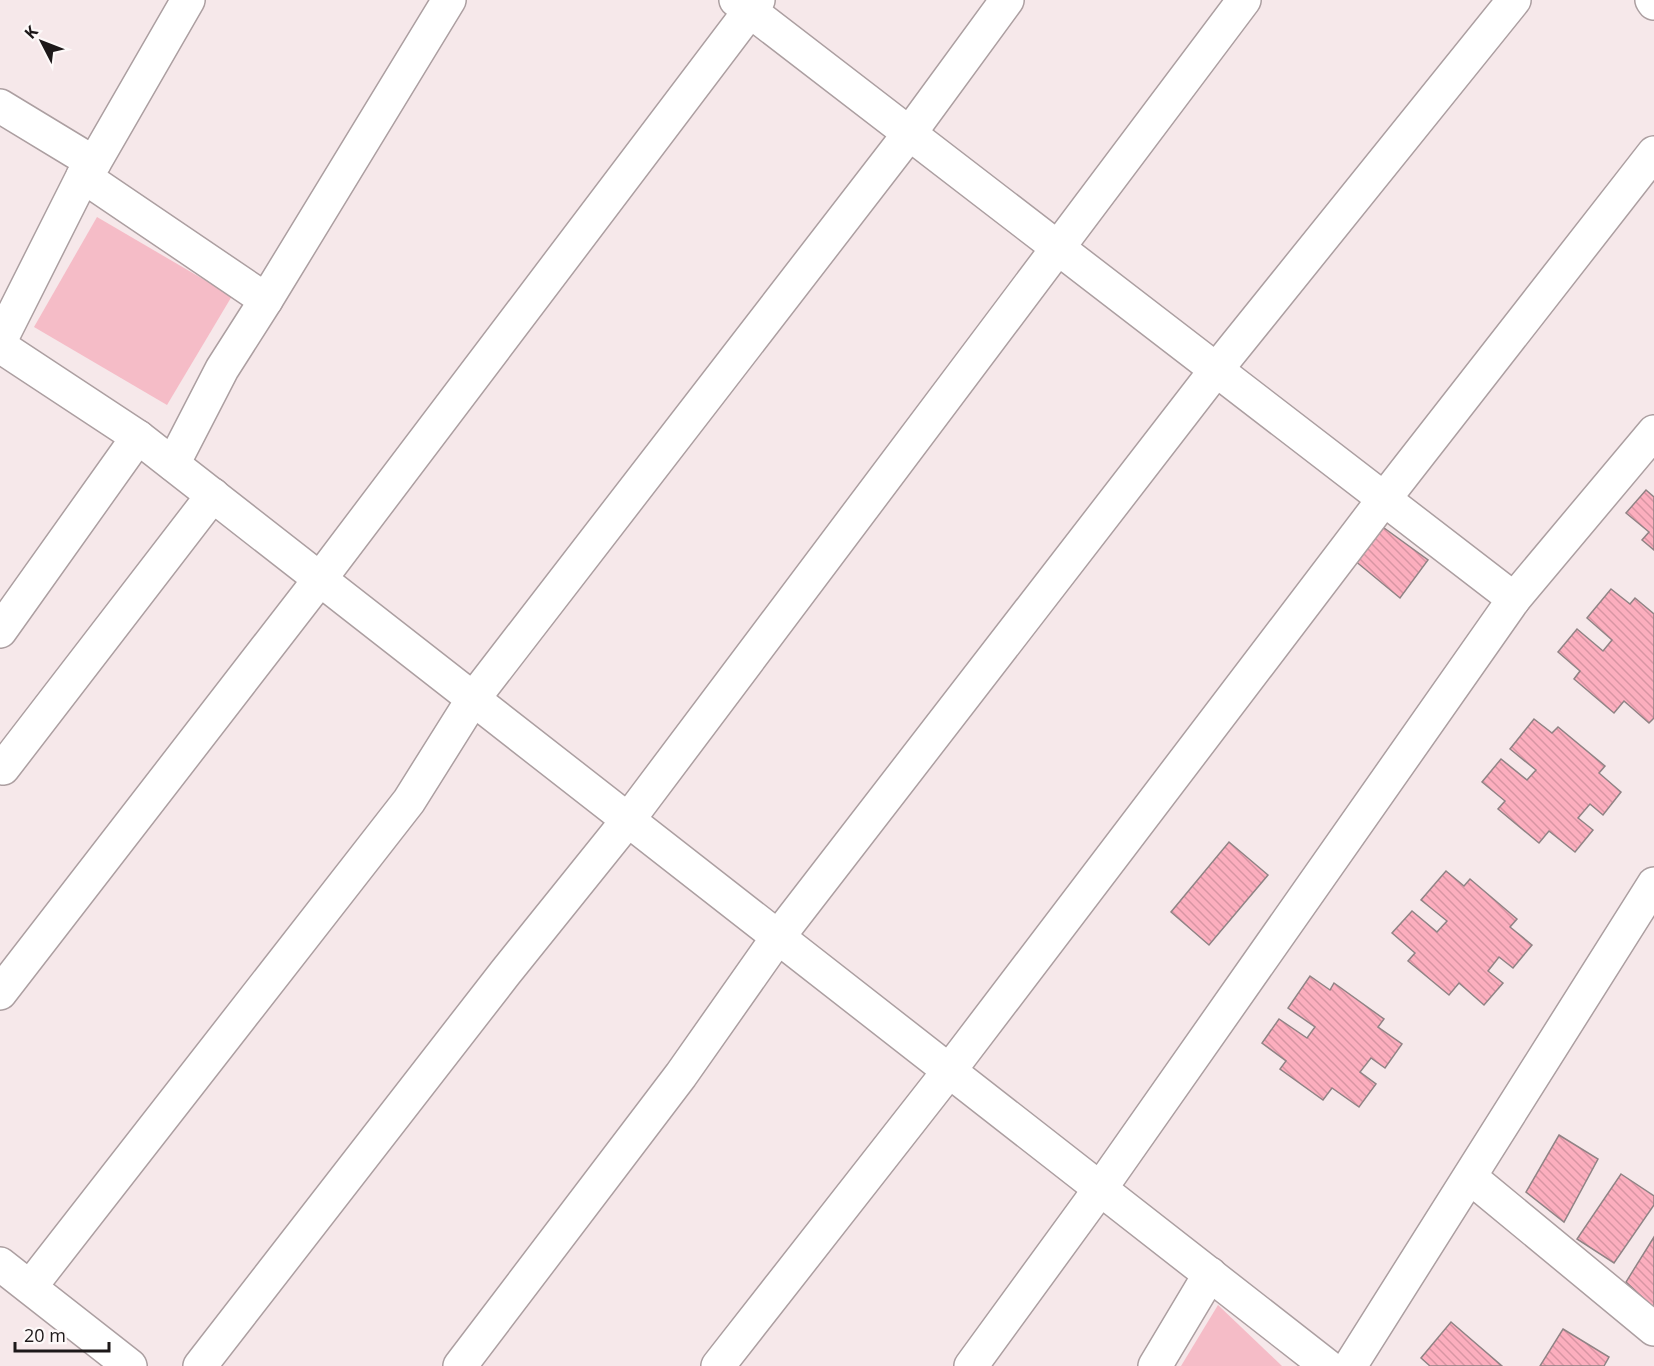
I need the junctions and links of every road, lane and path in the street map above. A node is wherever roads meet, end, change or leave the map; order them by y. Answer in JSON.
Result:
{"nodes":[{"id":1,"x":188,"y":0,"type":"edge"},
{"id":2,"x":449,"y":0,"type":"edge"},
{"id":3,"x":1007,"y":0,"type":"edge"},
{"id":4,"x":1244,"y":0,"type":"edge"},
{"id":5,"x":1515,"y":0,"type":"edge"},
{"id":6,"x":748,"y":4,"type":"edge"},
{"id":7,"x":0,"y":106,"type":"edge"},
{"id":8,"x":909,"y":134,"type":"junction"},
{"id":9,"x":1654,"y":153,"type":"edge"},
{"id":10,"x":88,"y":169,"type":"junction"},
{"id":11,"x":1058,"y":248,"type":"junction"},
{"id":12,"x":266,"y":300,"type":"junction"},
{"id":13,"x":0,"y":341,"type":"edge"},
{"id":14,"x":0,"y":346,"type":"edge"},
{"id":15,"x":1216,"y":370,"type":"junction"},
{"id":16,"x":1654,"y":432,"type":"edge"},
{"id":17,"x":138,"y":437,"type":"junction"},
{"id":18,"x":173,"y":464,"type":"junction"},
{"id":19,"x":213,"y":495,"type":"junction"},
{"id":20,"x":1384,"y":499,"type":"junction"},
{"id":21,"x":320,"y":579,"type":"junction"},
{"id":22,"x":1514,"y":599,"type":"junction"},
{"id":23,"x":0,"y":631,"type":"edge"},
{"id":24,"x":474,"y":699,"type":"junction"},
{"id":25,"x":0,"y":766,"type":"edge"},
{"id":26,"x":628,"y":820,"type":"junction"},
{"id":27,"x":1654,"y":884,"type":"edge"},
{"id":28,"x":1643,"y":925,"type":"edge"},
{"id":29,"x":778,"y":937,"type":"junction"},
{"id":30,"x":0,"y":993,"type":"edge"},
{"id":31,"x":949,"y":1071,"type":"junction"},
{"id":32,"x":1470,"y":1177,"type":"junction"},
{"id":33,"x":1100,"y":1189,"type":"junction"},
{"id":34,"x":0,"y":1264,"type":"edge"},
{"id":35,"x":1210,"y":1274,"type":"junction"},
{"id":36,"x":30,"y":1287,"type":"junction"},
{"id":37,"x":1654,"y":1329,"type":"edge"},
{"id":38,"x":130,"y":1366,"type":"edge"},
{"id":39,"x":200,"y":1366,"type":"edge"},
{"id":40,"x":460,"y":1366,"type":"edge"},
{"id":41,"x":718,"y":1366,"type":"edge"},
{"id":42,"x":971,"y":1366,"type":"edge"},
{"id":43,"x":1155,"y":1366,"type":"edge"},
{"id":44,"x":1327,"y":1366,"type":"edge"},
{"id":45,"x":1350,"y":1366,"type":"edge"}],
"edges":[{"from":1,"to":10,"type":"street"},
{"from":2,"to":12,"type":"street"},
{"from":3,"to":8,"type":"street"},
{"from":4,"to":11,"type":"street"},
{"from":5,"to":15,"type":"street"},
{"from":6,"to":8,"type":"street"},
{"from":6,"to":21,"type":"street"},
{"from":7,"to":10,"type":"street"},
{"from":8,"to":11,"type":"street"},
{"from":8,"to":24,"type":"street"},
{"from":9,"to":20,"type":"street"},
{"from":10,"to":12,"type":"street"},
{"from":10,"to":13,"type":"street"},
{"from":11,"to":15,"type":"street"},
{"from":11,"to":26,"type":"street"},
{"from":12,"to":18,"type":"street"},
{"from":14,"to":17,"type":"street"},
{"from":15,"to":20,"type":"street"},
{"from":15,"to":29,"type":"street"},
{"from":16,"to":22,"type":"street"},
{"from":17,"to":18,"type":"street"},
{"from":17,"to":23,"type":"street"},
{"from":18,"to":19,"type":"street"},
{"from":19,"to":21,"type":"street"},
{"from":19,"to":25,"type":"street"},
{"from":20,"to":22,"type":"street"},
{"from":20,"to":31,"type":"street"},
{"from":21,"to":24,"type":"street"},
{"from":21,"to":30,"type":"street"},
{"from":22,"to":33,"type":"street"},
{"from":24,"to":26,"type":"street"},
{"from":24,"to":36,"type":"street"},
{"from":26,"to":29,"type":"street"},
{"from":26,"to":39,"type":"street"},
{"from":27,"to":28,"type":"street"},
{"from":28,"to":32,"type":"street"},
{"from":29,"to":31,"type":"street"},
{"from":29,"to":40,"type":"street"},
{"from":31,"to":33,"type":"street"},
{"from":31,"to":41,"type":"street"},
{"from":32,"to":37,"type":"street"},
{"from":32,"to":45,"type":"street"},
{"from":33,"to":35,"type":"street"},
{"from":33,"to":42,"type":"street"},
{"from":34,"to":36,"type":"street"},
{"from":35,"to":43,"type":"street"},
{"from":35,"to":44,"type":"street"},
{"from":36,"to":38,"type":"street"}]}
